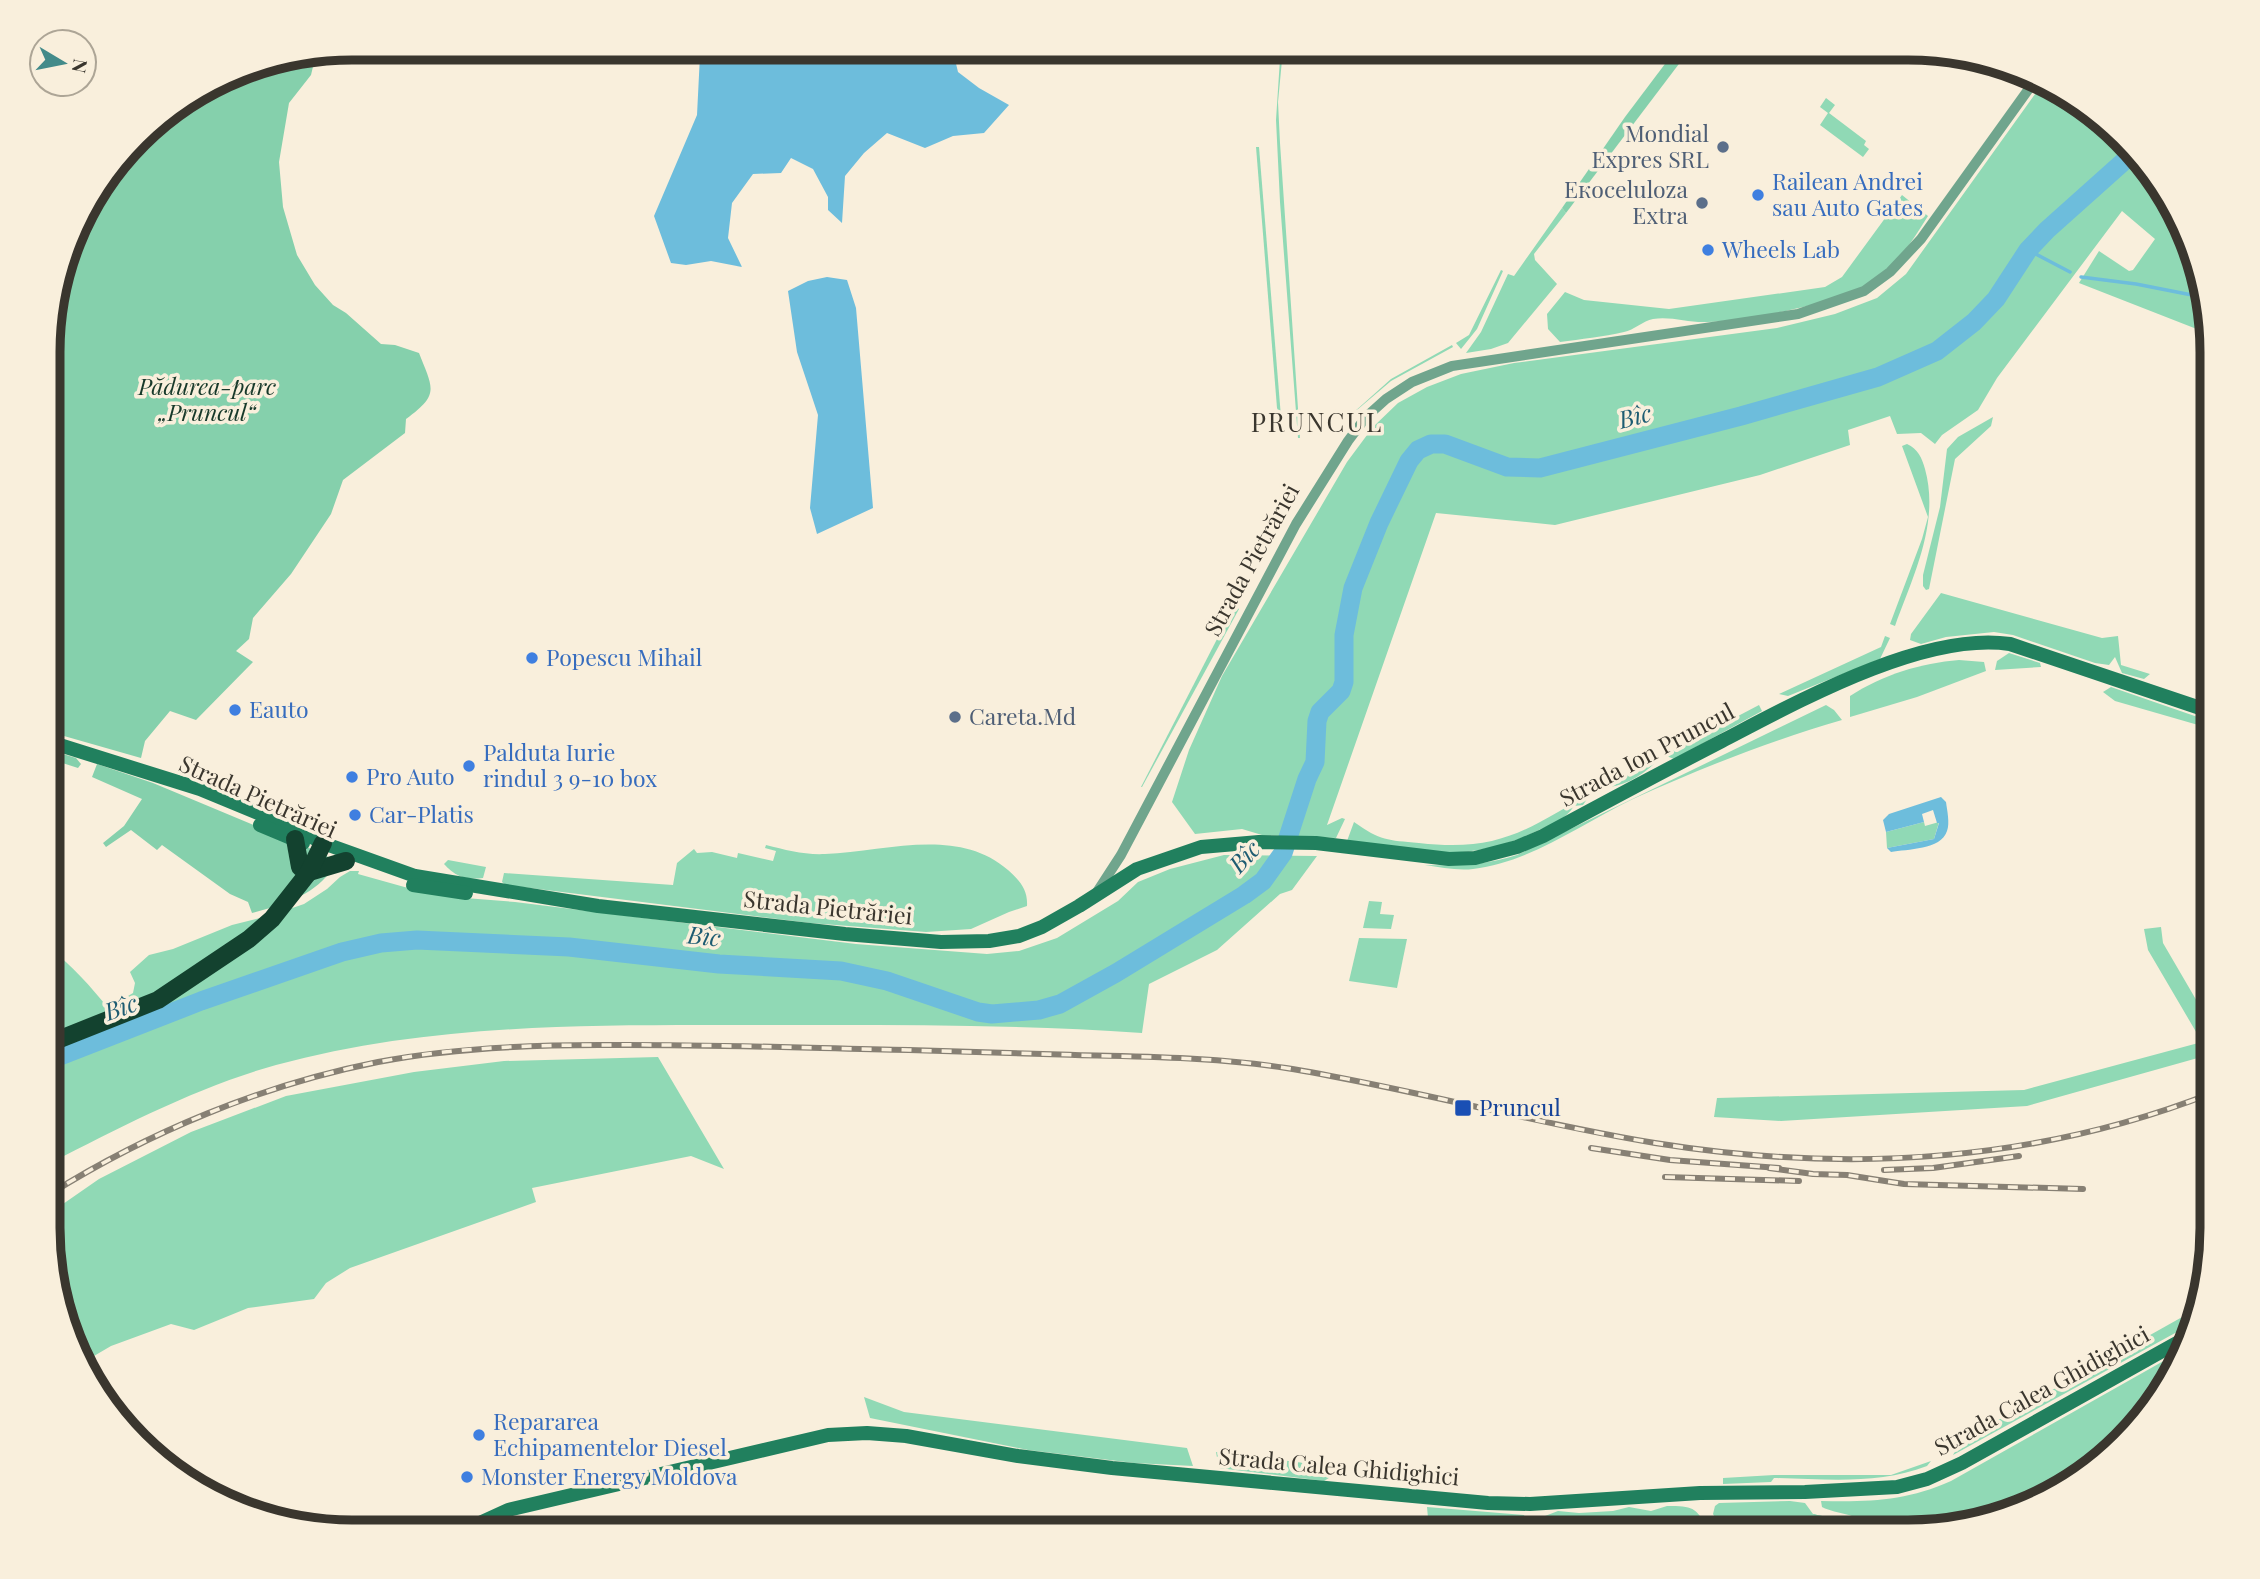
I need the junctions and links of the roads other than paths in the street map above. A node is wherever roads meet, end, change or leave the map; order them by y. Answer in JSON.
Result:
{"nodes":[{"id":1,"x":2030,"y":87,"type":"edge"},
{"id":2,"x":2200,"y":708,"type":"edge"},
{"id":3,"x":60,"y":744,"type":"edge"},
{"id":4,"x":312,"y":844,"type":"junction"},
{"id":5,"x":346,"y":861,"type":"junction"},
{"id":6,"x":304,"y":869,"type":"junction"},
{"id":7,"x":503,"y":892,"type":"junction"},
{"id":8,"x":1094,"y":895,"type":"junction"},
{"id":9,"x":60,"y":1039,"type":"edge"},
{"id":10,"x":2176,"y":1343,"type":"edge"},
{"id":11,"x":486,"y":1520,"type":"edge"}],
"edges":[{"from":1,"to":8,"type":"street","name":"Strada Pietrăriei"},
{"from":2,"to":8,"type":"street","name":"Strada Ion Pruncul"},
{"from":3,"to":4,"type":"street","name":"Strada Pietrăriei"},
{"from":4,"to":5,"type":"street","name":"Strada Pietrăriei"},
{"from":4,"to":6,"type":"highway"},
{"from":4,"to":6,"type":"highway"},
{"from":4,"to":7,"type":"street","name":"Strada Pietrăriei"},
{"from":5,"to":6,"type":"highway"},
{"from":5,"to":7,"type":"street","name":"Strada Pietrăriei"},
{"from":6,"to":9,"type":"highway"},
{"from":7,"to":8,"type":"street","name":"Strada Pietrăriei"},
{"from":10,"to":11,"type":"street","name":"Strada Calea Ghidighici"}]}
